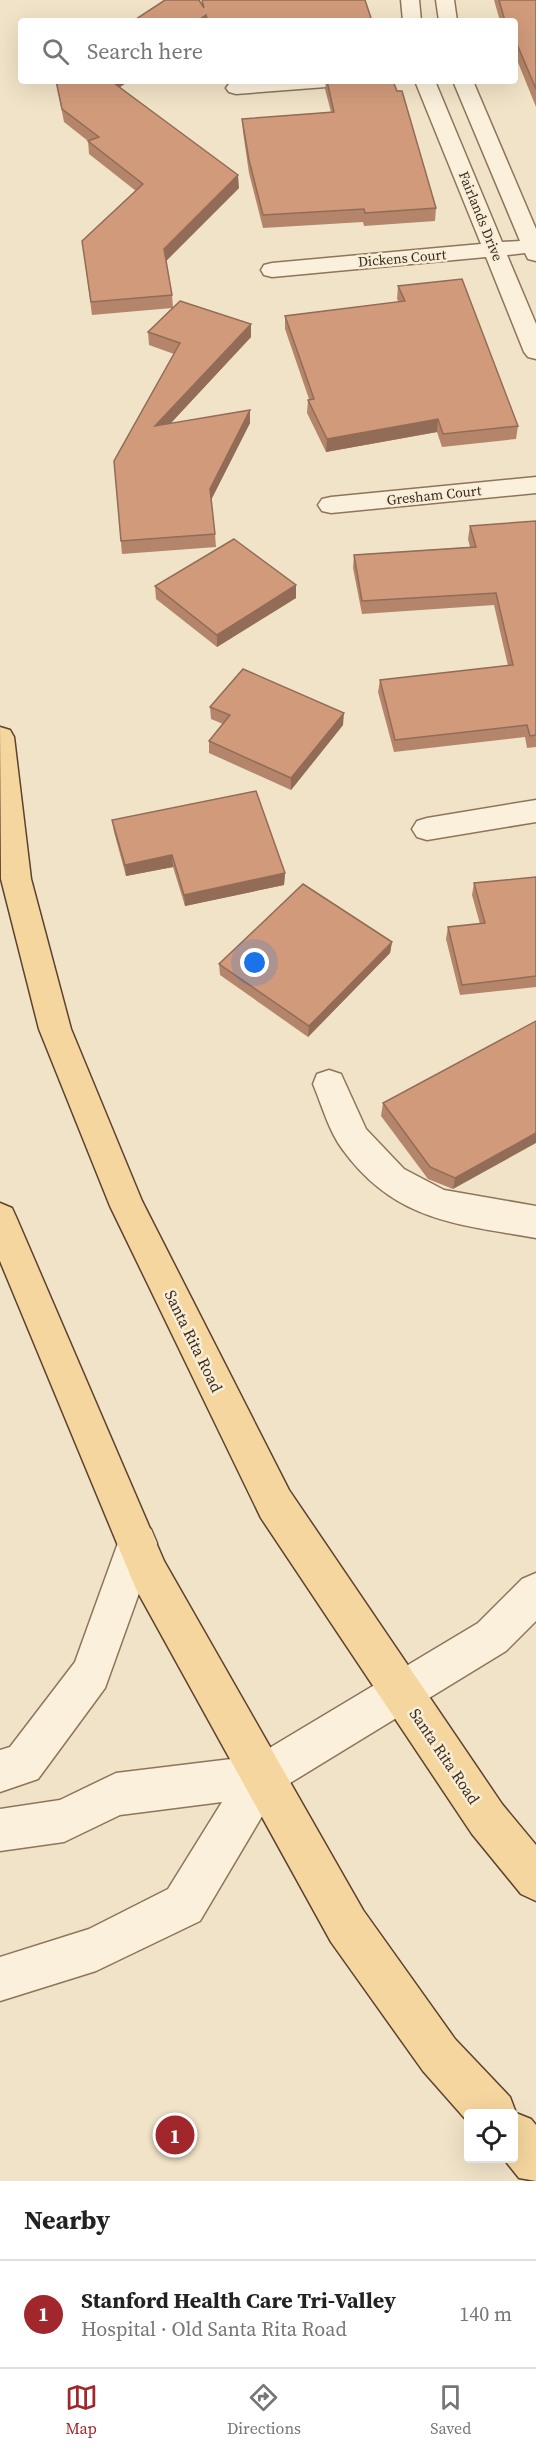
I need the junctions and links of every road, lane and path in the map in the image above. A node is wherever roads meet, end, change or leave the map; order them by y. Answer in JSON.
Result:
{"nodes":[{"id":1,"x":410,"y":0,"type":"edge"},
{"id":2,"x":445,"y":0,"type":"edge"},
{"id":3,"x":412,"y":18,"type":"edge"},
{"id":4,"x":448,"y":18,"type":"edge"},
{"id":5,"x":287,"y":84,"type":"edge"},
{"id":6,"x":426,"y":84,"type":"edge"},
{"id":7,"x":464,"y":84,"type":"edge"},
{"id":8,"x":236,"y":88,"type":"dead end"},
{"id":9,"x":494,"y":249,"type":"junction"},
{"id":10,"x":534,"y":250,"type":"edge"},
{"id":11,"x":272,"y":270,"type":"dead end"},
{"id":12,"x":536,"y":352,"type":"edge"},
{"id":13,"x":536,"y":485,"type":"edge"},
{"id":14,"x":331,"y":505,"type":"dead end"},
{"id":15,"x":0,"y":737,"type":"edge"},
{"id":16,"x":536,"y":811,"type":"edge"},
{"id":17,"x":427,"y":829,"type":"dead end"},
{"id":18,"x":329,"y":1084,"type":"dead end"},
{"id":19,"x":536,"y":1222,"type":"edge"},
{"id":20,"x":3,"y":1236,"type":"edge"},
{"id":21,"x":137,"y":1543,"type":"junction"},
{"id":22,"x":536,"y":1593,"type":"edge"},
{"id":23,"x":402,"y":1693,"type":"junction"},
{"id":24,"x":0,"y":1771,"type":"edge"},
{"id":25,"x":262,"y":1776,"type":"junction"},
{"id":26,"x":0,"y":1830,"type":"edge"},
{"id":27,"x":536,"y":1879,"type":"edge"},
{"id":28,"x":0,"y":1979,"type":"edge"},
{"id":29,"x":488,"y":2109,"type":"edge"},
{"id":30,"x":518,"y":2141,"type":"edge"},
{"id":31,"x":536,"y":2161,"type":"edge"}],
"edges":[{"from":1,"to":3,"type":"street"},
{"from":2,"to":4,"type":"street"},
{"from":5,"to":8,"type":"street"},
{"from":6,"to":9,"type":"street","name":"Fairlands Drive"},
{"from":7,"to":10,"type":"street"},
{"from":9,"to":10,"type":"street","name":"Dickens Court"},
{"from":9,"to":11,"type":"street","name":"Dickens Court"},
{"from":9,"to":12,"type":"street","name":"Fairlands Drive"},
{"from":13,"to":14,"type":"street","name":"Gresham Court"},
{"from":15,"to":23,"type":"main road","name":"Santa Rita Road"},
{"from":16,"to":17,"type":"street"},
{"from":18,"to":19,"type":"street"},
{"from":20,"to":21,"type":"main road"},
{"from":21,"to":24,"type":"street"},
{"from":21,"to":25,"type":"main road"},
{"from":22,"to":23,"type":"street"},
{"from":23,"to":25,"type":"street"},
{"from":23,"to":27,"type":"main road","name":"Santa Rita Road"},
{"from":25,"to":26,"type":"street"},
{"from":25,"to":28,"type":"street"},
{"from":25,"to":29,"type":"main road"},
{"from":30,"to":31,"type":"main road"}]}
